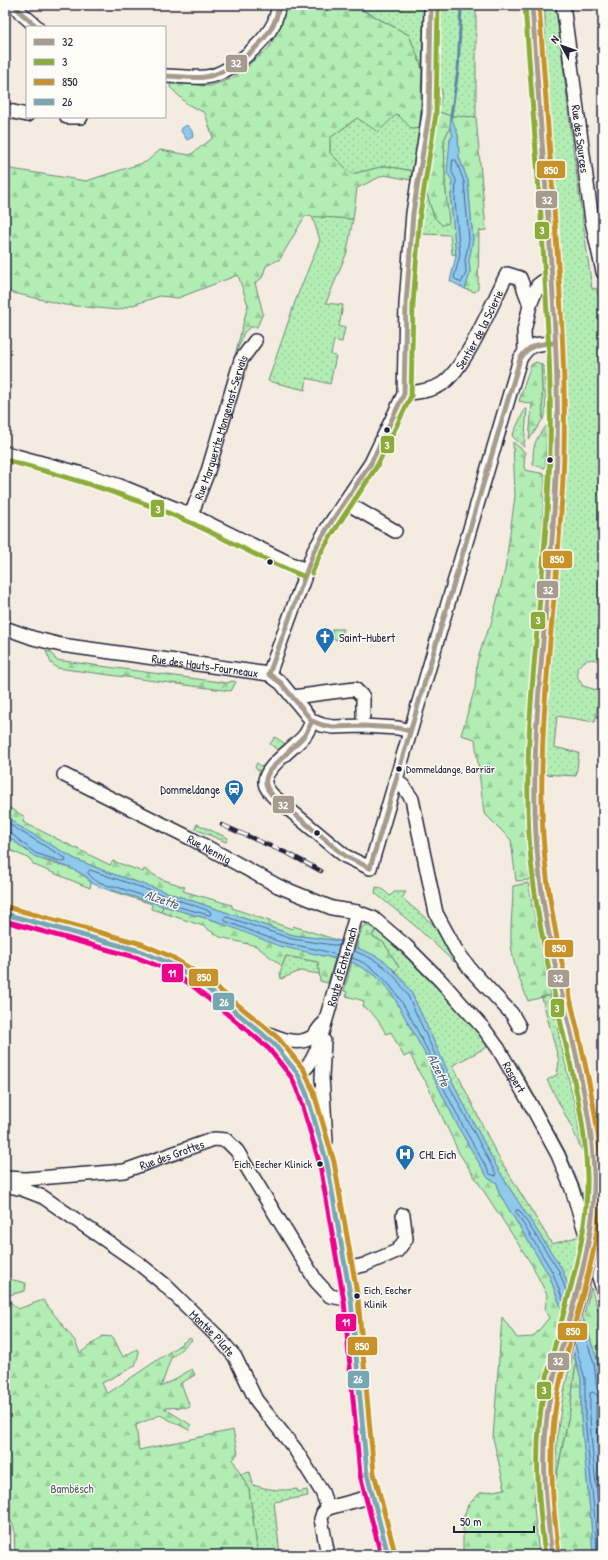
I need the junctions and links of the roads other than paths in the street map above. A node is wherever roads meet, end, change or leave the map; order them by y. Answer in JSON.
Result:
{"nodes":[{"id":1,"x":15,"y":5,"type":"edge"},
{"id":2,"x":279,"y":5,"type":"edge"},
{"id":3,"x":432,"y":5,"type":"edge"},
{"id":4,"x":532,"y":5,"type":"edge"},
{"id":5,"x":563,"y":5,"type":"edge"},
{"id":6,"x":36,"y":26,"type":"edge"},
{"id":7,"x":166,"y":76,"type":"edge"},
{"id":8,"x":5,"y":110,"type":"edge"},
{"id":9,"x":26,"y":115,"type":"edge"},
{"id":10,"x":603,"y":272,"type":"edge"},
{"id":11,"x":552,"y":275,"type":"junction"},
{"id":12,"x":530,"y":306,"type":"junction"},
{"id":13,"x":255,"y":341,"type":"dead end"},
{"id":14,"x":555,"y":343,"type":"junction"},
{"id":15,"x":525,"y":351,"type":"junction"},
{"id":16,"x":404,"y":394,"type":"junction"},
{"id":17,"x":5,"y":453,"type":"edge"},
{"id":18,"x":344,"y":502,"type":"junction"},
{"id":19,"x":191,"y":515,"type":"junction"},
{"id":20,"x":395,"y":531,"type":"dead end"},
{"id":21,"x":306,"y":570,"type":"junction"},
{"id":22,"x":5,"y":628,"type":"edge"},
{"id":23,"x":269,"y":674,"type":"junction"},
{"id":24,"x":293,"y":697,"type":"junction"},
{"id":25,"x":363,"y":716,"type":"dead end"},
{"id":26,"x":312,"y":721,"type":"junction"},
{"id":27,"x":410,"y":731,"type":"junction"},
{"id":28,"x":64,"y":775,"type":"dead end"},
{"id":29,"x":396,"y":780,"type":"junction"},
{"id":30,"x":5,"y":914,"type":"edge"},
{"id":31,"x":356,"y":917,"type":"junction"},
{"id":32,"x":325,"y":1023,"type":"junction"},
{"id":33,"x":519,"y":1026,"type":"dead end"},
{"id":34,"x":259,"y":1030,"type":"junction"},
{"id":35,"x":298,"y":1074,"type":"junction"},
{"id":36,"x":327,"y":1163,"type":"junction"},
{"id":37,"x":5,"y":1178,"type":"edge"},
{"id":38,"x":5,"y":1185,"type":"edge"},
{"id":39,"x":403,"y":1215,"type":"dead end"},
{"id":40,"x":346,"y":1269,"type":"junction"},
{"id":41,"x":603,"y":1290,"type":"edge"},
{"id":42,"x":351,"y":1300,"type":"junction"},
{"id":43,"x":373,"y":1496,"type":"junction"},
{"id":44,"x":328,"y":1508,"type":"junction"},
{"id":45,"x":328,"y":1555,"type":"edge"},
{"id":46,"x":388,"y":1555,"type":"edge"},
{"id":47,"x":552,"y":1555,"type":"edge"}],
"edges":[{"from":1,"to":6,"type":"street"},
{"from":2,"to":7,"type":"street"},
{"from":3,"to":16,"type":"street"},
{"from":4,"to":11,"type":"main road"},
{"from":5,"to":10,"type":"street","name":"Rue des Sources"},
{"from":8,"to":9,"type":"street"},
{"from":11,"to":12,"type":"street"},
{"from":11,"to":14,"type":"main road"},
{"from":12,"to":15,"type":"street"},
{"from":12,"to":16,"type":"street","name":"Sentier de la Scierie"},
{"from":13,"to":19,"type":"street","name":"Rue Marguerite Mongenast-Servais"},
{"from":14,"to":15,"type":"street"},
{"from":14,"to":47,"type":"main road","bridge":true},
{"from":15,"to":27,"type":"street"},
{"from":16,"to":18,"type":"street"},
{"from":17,"to":19,"type":"street"},
{"from":18,"to":20,"type":"street"},
{"from":18,"to":21,"type":"street"},
{"from":19,"to":21,"type":"street"},
{"from":21,"to":23,"type":"street"},
{"from":22,"to":23,"type":"street","name":"Rue des Hauts-Fourneaux"},
{"from":23,"to":24,"type":"street","name":"Rue des Hauts-Fourneaux"},
{"from":24,"to":25,"type":"street"},
{"from":24,"to":26,"type":"street","name":"Rue des Hauts-Fourneaux"},
{"from":26,"to":27,"type":"street"},
{"from":26,"to":29,"type":"street"},
{"from":27,"to":29,"type":"street"},
{"from":28,"to":31,"type":"street","name":"Rue Nennig"},
{"from":29,"to":33,"type":"street"},
{"from":30,"to":34,"type":"main road"},
{"from":31,"to":32,"type":"street","name":"Route d'Echternach"},
{"from":31,"to":41,"type":"street","name":"Raspert"},
{"from":32,"to":34,"type":"street","name":"Route d'Echternach"},
{"from":32,"to":35,"type":"street","name":"Route d'Echternach"},
{"from":32,"to":36,"type":"street","name":"Route d'Echternach"},
{"from":34,"to":35,"type":"main road"},
{"from":35,"to":36,"type":"main road"},
{"from":36,"to":40,"type":"main road"},
{"from":37,"to":42,"type":"street","name":"Rue des Grottes"},
{"from":38,"to":44,"type":"street","name":"Montée Pilate"},
{"from":39,"to":40,"type":"street"},
{"from":40,"to":42,"type":"main road"},
{"from":42,"to":43,"type":"main road"},
{"from":43,"to":44,"type":"street"},
{"from":43,"to":46,"type":"main road"},
{"from":44,"to":45,"type":"street"}]}
